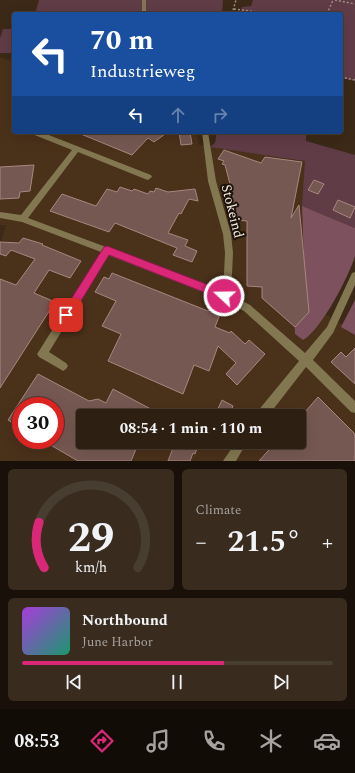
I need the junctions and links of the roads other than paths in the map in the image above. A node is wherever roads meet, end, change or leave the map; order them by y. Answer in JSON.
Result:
{"nodes":[{"id":1,"x":144,"y":0,"type":"edge"},
{"id":2,"x":144,"y":12,"type":"edge"},
{"id":3,"x":39,"y":134,"type":"edge"},
{"id":4,"x":205,"y":134,"type":"edge"},
{"id":5,"x":76,"y":149,"type":"junction"},
{"id":6,"x":148,"y":177,"type":"dead end"},
{"id":7,"x":0,"y":215,"type":"edge"},
{"id":8,"x":23,"y":218,"type":"junction"},
{"id":9,"x":107,"y":250,"type":"junction"},
{"id":10,"x":355,"y":276,"type":"edge"},
{"id":11,"x":224,"y":296,"type":"junction"},
{"id":12,"x":306,"y":360,"type":"junction"},
{"id":13,"x":63,"y":366,"type":"dead end"},
{"id":14,"x":355,"y":408,"type":"edge"},
{"id":15,"x":267,"y":409,"type":"edge"},
{"id":16,"x":237,"y":449,"type":"edge"},
{"id":17,"x":229,"y":461,"type":"edge"}],
"edges":[{"from":1,"to":2,"type":"lane"},
{"from":3,"to":5,"type":"street"},
{"from":4,"to":11,"type":"street","name":"Stokeind"},
{"from":5,"to":6,"type":"street"},
{"from":5,"to":8,"type":"street"},
{"from":7,"to":8,"type":"street"},
{"from":8,"to":9,"type":"street"},
{"from":9,"to":11,"type":"street"},
{"from":9,"to":13,"type":"street"},
{"from":10,"to":12,"type":"street"},
{"from":11,"to":12,"type":"street"},
{"from":12,"to":14,"type":"street"},
{"from":12,"to":15,"type":"street"},
{"from":16,"to":17,"type":"street"}]}
